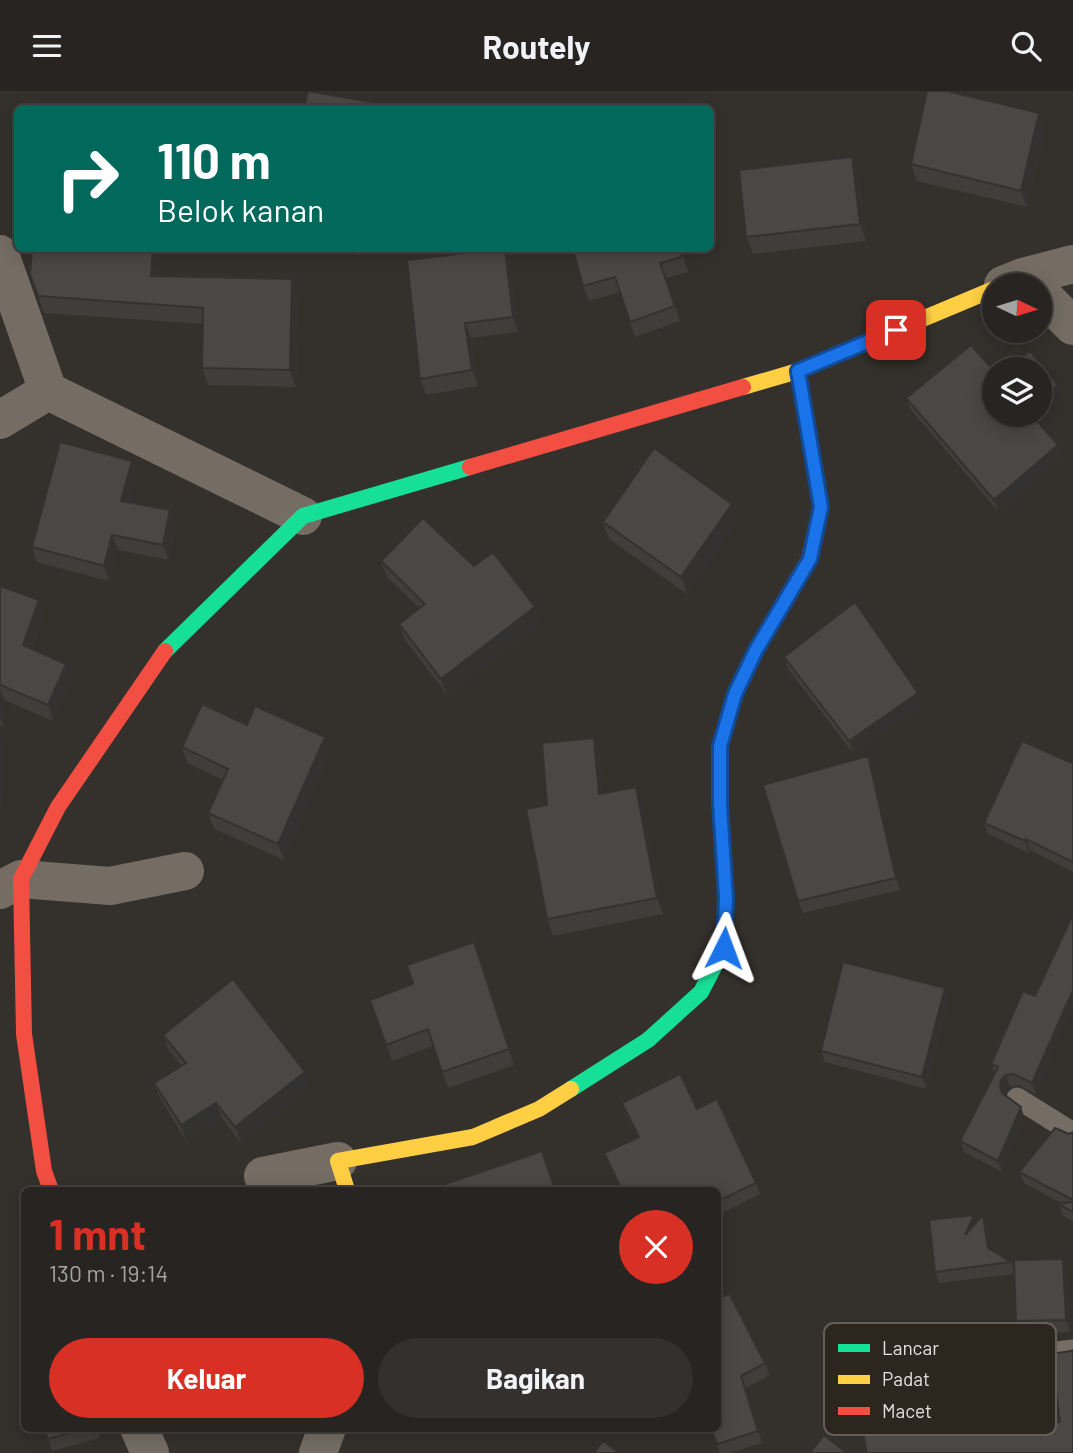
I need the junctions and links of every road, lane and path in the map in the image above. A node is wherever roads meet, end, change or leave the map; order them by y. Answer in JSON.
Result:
{"nodes":[{"id":1,"x":0,"y":254,"type":"edge"},
{"id":2,"x":1073,"y":264,"type":"edge"},
{"id":3,"x":1050,"y":273,"type":"edge"},
{"id":4,"x":982,"y":300,"type":"edge"},
{"id":5,"x":1052,"y":311,"type":"edge"},
{"id":6,"x":1073,"y":326,"type":"edge"},
{"id":7,"x":798,"y":371,"type":"junction"},
{"id":8,"x":47,"y":391,"type":"junction"},
{"id":9,"x":0,"y":421,"type":"edge"},
{"id":10,"x":303,"y":516,"type":"junction"},
{"id":11,"x":185,"y":871,"type":"dead end"},
{"id":12,"x":11,"y":884,"type":"edge"},
{"id":13,"x":1017,"y":1098,"type":"dead end"},
{"id":14,"x":1073,"y":1133,"type":"edge"},
{"id":15,"x":342,"y":1175,"type":"edge"},
{"id":16,"x":263,"y":1176,"type":"dead end"},
{"id":17,"x":50,"y":1187,"type":"edge"},
{"id":18,"x":141,"y":1432,"type":"edge"},
{"id":19,"x":326,"y":1432,"type":"edge"},
{"id":20,"x":150,"y":1453,"type":"edge"},
{"id":21,"x":318,"y":1453,"type":"edge"}],
"edges":[{"from":1,"to":8,"type":"street"},
{"from":2,"to":3,"type":"street"},
{"from":4,"to":7,"type":"street"},
{"from":5,"to":6,"type":"street"},
{"from":7,"to":10,"type":"street"},
{"from":7,"to":15,"type":"street"},
{"from":8,"to":9,"type":"street"},
{"from":8,"to":10,"type":"street"},
{"from":10,"to":12,"type":"street"},
{"from":11,"to":12,"type":"street"},
{"from":12,"to":17,"type":"street"},
{"from":13,"to":14,"type":"lane"},
{"from":15,"to":16,"type":"street"},
{"from":18,"to":20,"type":"street"},
{"from":19,"to":21,"type":"street"}]}
